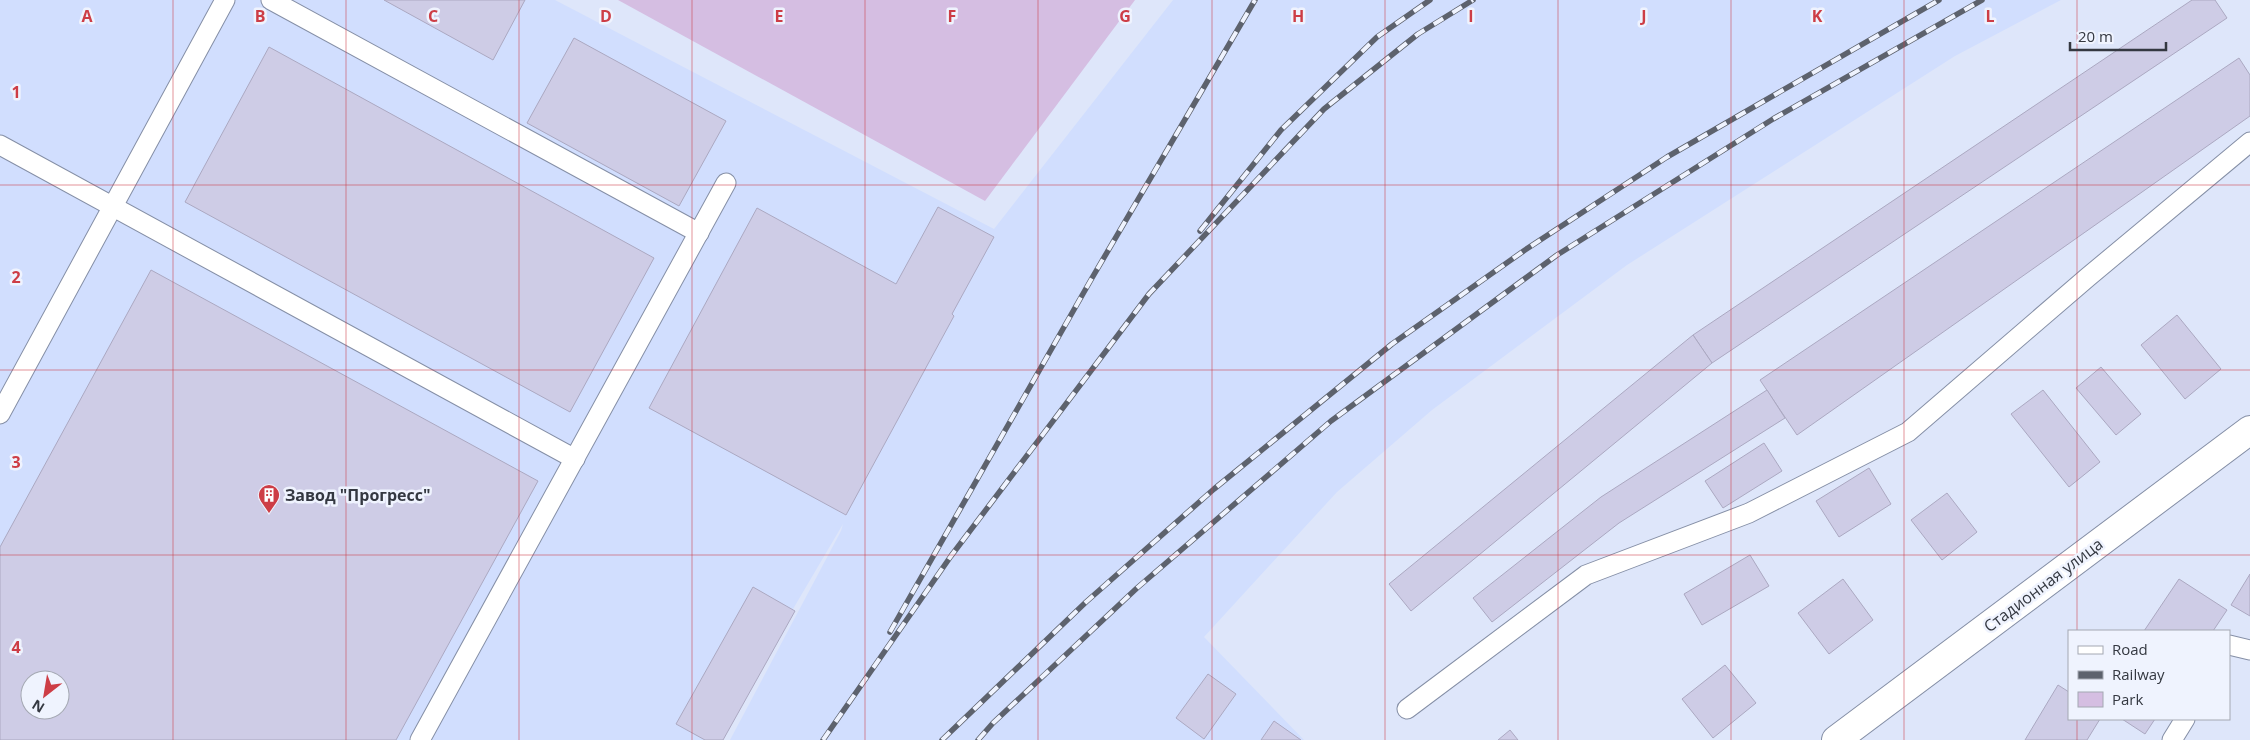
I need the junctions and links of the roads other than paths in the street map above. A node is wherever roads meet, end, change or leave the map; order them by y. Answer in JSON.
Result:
{"nodes":[{"id":1,"x":225,"y":0,"type":"edge"},
{"id":2,"x":271,"y":0,"type":"edge"},
{"id":3,"x":2250,"y":142,"type":"edge"},
{"id":4,"x":0,"y":145,"type":"edge"},
{"id":5,"x":726,"y":184,"type":"dead end"},
{"id":6,"x":113,"y":206,"type":"junction"},
{"id":7,"x":699,"y":234,"type":"junction"},
{"id":8,"x":0,"y":414,"type":"edge"},
{"id":9,"x":2250,"y":430,"type":"edge"},
{"id":10,"x":575,"y":459,"type":"junction"},
{"id":11,"x":2230,"y":646,"type":"edge"},
{"id":12,"x":2250,"y":650,"type":"edge"},
{"id":13,"x":1407,"y":709,"type":"dead end"},
{"id":14,"x":2184,"y":720,"type":"edge"},
{"id":15,"x":420,"y":740,"type":"edge"},
{"id":16,"x":1836,"y":740,"type":"edge"},
{"id":17,"x":2172,"y":740,"type":"edge"}],
"edges":[{"from":1,"to":6,"type":"lane"},
{"from":2,"to":7,"type":"lane"},
{"from":3,"to":13,"type":"lane"},
{"from":4,"to":6,"type":"lane"},
{"from":5,"to":7,"type":"lane"},
{"from":6,"to":8,"type":"lane"},
{"from":6,"to":10,"type":"lane"},
{"from":7,"to":10,"type":"lane"},
{"from":9,"to":16,"type":"street","name":"Стадионная улица"},
{"from":10,"to":15,"type":"lane"},
{"from":11,"to":12,"type":"lane"},
{"from":14,"to":17,"type":"lane"}]}
